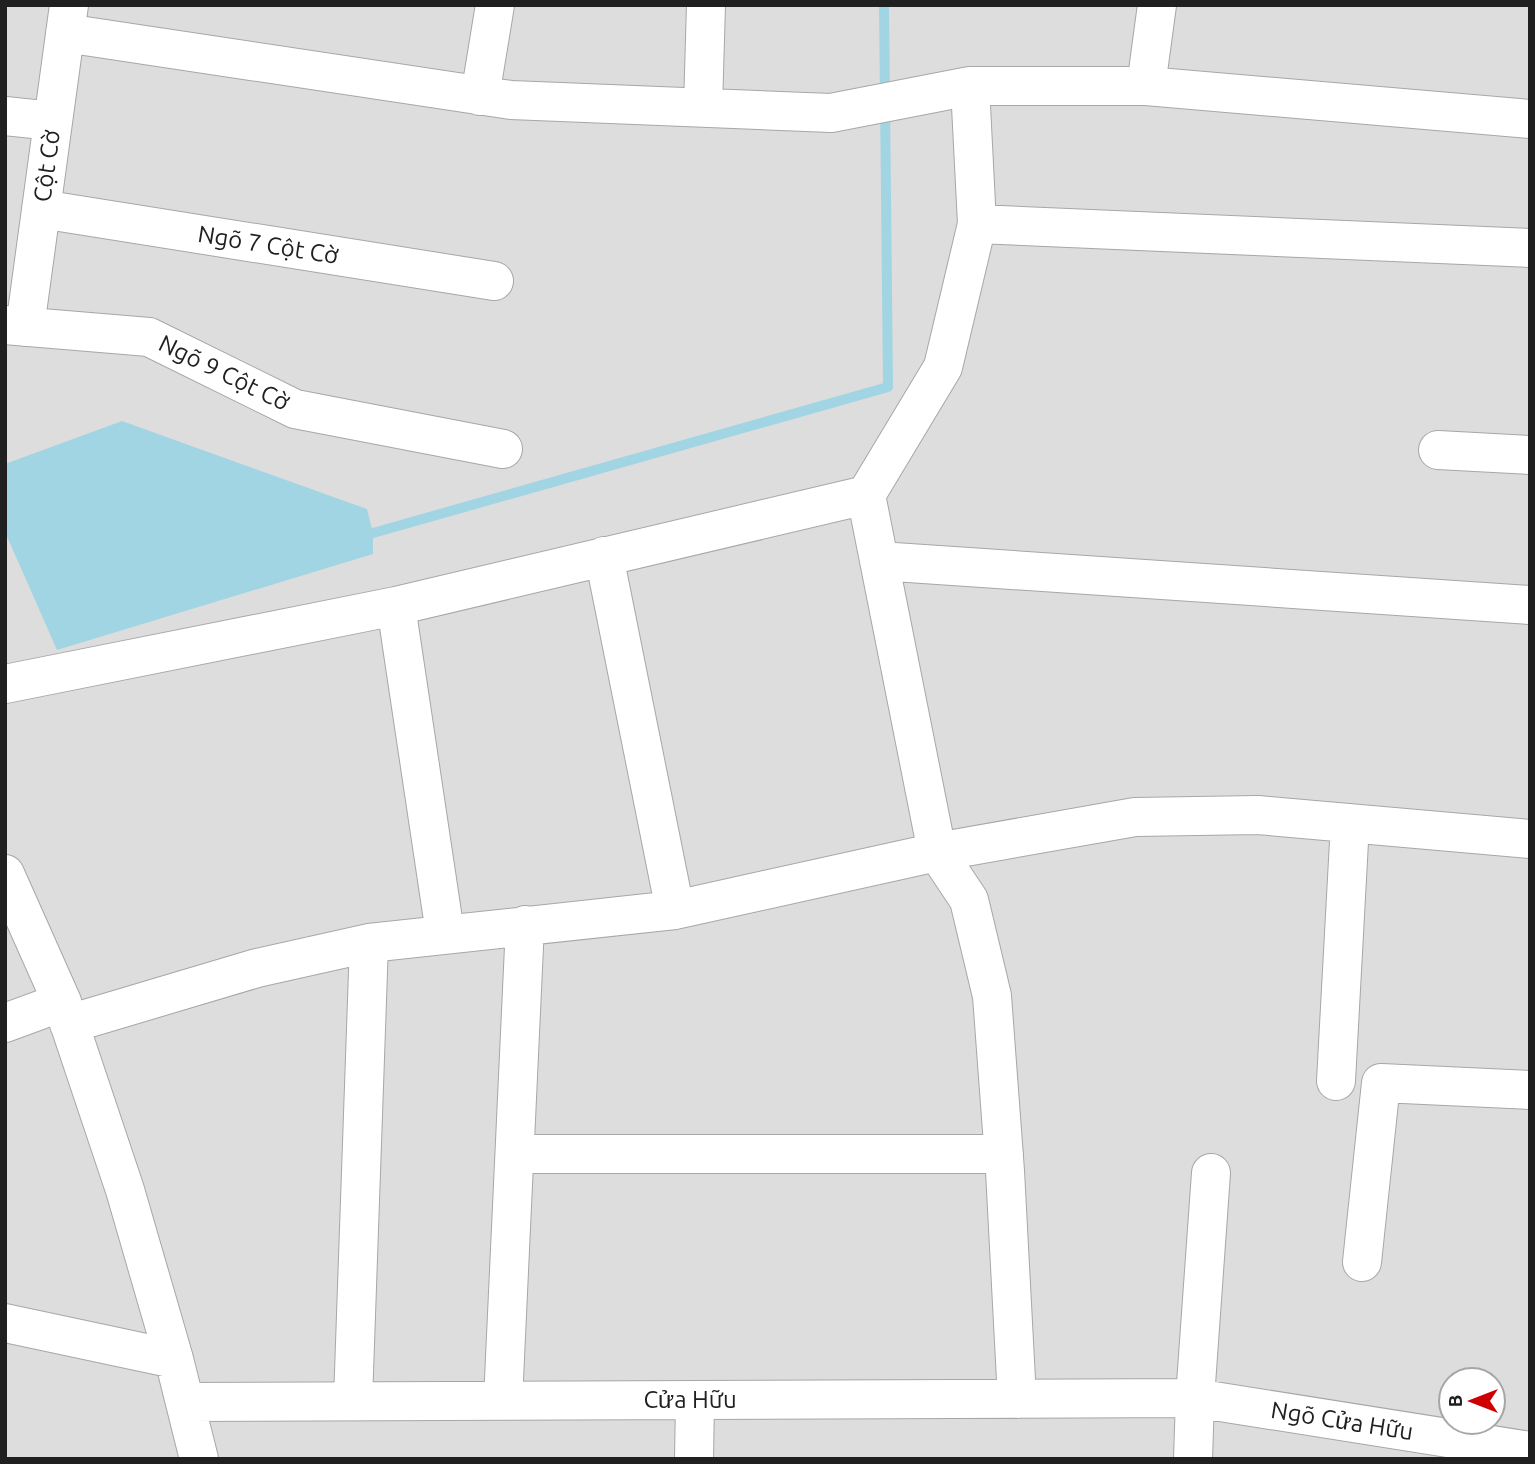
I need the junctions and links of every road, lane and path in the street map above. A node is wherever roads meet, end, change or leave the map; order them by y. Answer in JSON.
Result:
{"nodes":[{"id":1,"x":495,"y":5,"type":"edge"},
{"id":2,"x":706,"y":5,"type":"edge"},
{"id":3,"x":1157,"y":5,"type":"edge"},
{"id":4,"x":67,"y":19,"type":"edge"},
{"id":5,"x":970,"y":86,"type":"junction"},
{"id":6,"x":1146,"y":86,"type":"junction"},
{"id":7,"x":480,"y":96,"type":"junction"},
{"id":8,"x":703,"y":107,"type":"junction"},
{"id":9,"x":5,"y":116,"type":"edge"},
{"id":10,"x":1530,"y":119,"type":"edge"},
{"id":11,"x":53,"y":121,"type":"junction"},
{"id":12,"x":41,"y":209,"type":"junction"},
{"id":13,"x":977,"y":224,"type":"junction"},
{"id":14,"x":1530,"y":248,"type":"edge"},
{"id":15,"x":494,"y":281,"type":"dead end"},
{"id":16,"x":15,"y":326,"type":"edge"},
{"id":17,"x":503,"y":449,"type":"dead end"},
{"id":18,"x":1438,"y":450,"type":"dead end"},
{"id":19,"x":1530,"y":455,"type":"edge"},
{"id":20,"x":866,"y":495,"type":"junction"},
{"id":21,"x":604,"y":556,"type":"junction"},
{"id":22,"x":879,"y":561,"type":"junction"},
{"id":23,"x":1530,"y":605,"type":"edge"},
{"id":24,"x":396,"y":606,"type":"junction"},
{"id":25,"x":5,"y":684,"type":"edge"},
{"id":26,"x":1350,"y":823,"type":"junction"},
{"id":27,"x":1530,"y":839,"type":"edge"},
{"id":28,"x":937,"y":852,"type":"junction"},
{"id":29,"x":5,"y":874,"type":"edge"},
{"id":30,"x":675,"y":910,"type":"junction"},
{"id":31,"x":525,"y":925,"type":"junction"},
{"id":32,"x":445,"y":933,"type":"junction"},
{"id":33,"x":369,"y":943,"type":"junction"},
{"id":34,"x":66,"y":1013,"type":"junction"},
{"id":35,"x":5,"y":1023,"type":"edge"},
{"id":36,"x":1336,"y":1081,"type":"dead end"},
{"id":37,"x":1530,"y":1090,"type":"edge"},
{"id":38,"x":514,"y":1154,"type":"junction"},
{"id":39,"x":1004,"y":1154,"type":"junction"},
{"id":40,"x":1211,"y":1173,"type":"dead end"},
{"id":41,"x":1362,"y":1262,"type":"dead end"},
{"id":42,"x":5,"y":1323,"type":"edge"},
{"id":43,"x":174,"y":1359,"type":"junction"},
{"id":44,"x":1195,"y":1398,"type":"junction"},
{"id":45,"x":1017,"y":1399,"type":"junction"},
{"id":46,"x":695,"y":1400,"type":"junction"},
{"id":47,"x":353,"y":1401,"type":"junction"},
{"id":48,"x":503,"y":1401,"type":"junction"},
{"id":49,"x":185,"y":1402,"type":"junction"},
{"id":50,"x":1530,"y":1451,"type":"edge"},
{"id":51,"x":199,"y":1459,"type":"edge"},
{"id":52,"x":694,"y":1459,"type":"edge"},
{"id":53,"x":1193,"y":1459,"type":"edge"}],
"edges":[{"from":1,"to":7,"type":"street"},
{"from":2,"to":8,"type":"street"},
{"from":3,"to":6,"type":"street"},
{"from":4,"to":7,"type":"street"},
{"from":4,"to":11,"type":"street","name":"Cột Cờ"},
{"from":5,"to":6,"type":"street"},
{"from":5,"to":8,"type":"street"},
{"from":5,"to":13,"type":"street"},
{"from":6,"to":10,"type":"street"},
{"from":7,"to":8,"type":"street"},
{"from":9,"to":11,"type":"street"},
{"from":11,"to":12,"type":"street","name":"Cột Cờ"},
{"from":12,"to":15,"type":"street","name":"Ngõ 7 Cột Cờ"},
{"from":12,"to":16,"type":"street","name":"Cột Cờ"},
{"from":13,"to":14,"type":"street"},
{"from":13,"to":20,"type":"street"},
{"from":16,"to":17,"type":"street","name":"Ngõ 9 Cột Cờ"},
{"from":18,"to":19,"type":"street"},
{"from":20,"to":21,"type":"street"},
{"from":20,"to":22,"type":"street"},
{"from":21,"to":24,"type":"street"},
{"from":21,"to":30,"type":"street"},
{"from":22,"to":23,"type":"street"},
{"from":22,"to":28,"type":"street"},
{"from":24,"to":25,"type":"street"},
{"from":24,"to":32,"type":"street"},
{"from":26,"to":27,"type":"street"},
{"from":26,"to":28,"type":"street"},
{"from":26,"to":36,"type":"street"},
{"from":28,"to":30,"type":"street"},
{"from":28,"to":39,"type":"street"},
{"from":29,"to":34,"type":"street"},
{"from":30,"to":31,"type":"street"},
{"from":31,"to":32,"type":"street"},
{"from":31,"to":38,"type":"street"},
{"from":32,"to":33,"type":"street"},
{"from":33,"to":34,"type":"street"},
{"from":33,"to":47,"type":"street"},
{"from":34,"to":35,"type":"street"},
{"from":34,"to":43,"type":"street"},
{"from":37,"to":41,"type":"street"},
{"from":38,"to":39,"type":"street"},
{"from":38,"to":48,"type":"street"},
{"from":39,"to":45,"type":"street"},
{"from":40,"to":44,"type":"street"},
{"from":42,"to":43,"type":"street"},
{"from":43,"to":49,"type":"street"},
{"from":44,"to":45,"type":"street","name":"Cửa Hữu"},
{"from":44,"to":50,"type":"street","name":"Ngõ Cửa Hữu"},
{"from":44,"to":53,"type":"street"},
{"from":45,"to":46,"type":"street","name":"Cửa Hữu"},
{"from":46,"to":48,"type":"street","name":"Cửa Hữu"},
{"from":46,"to":52,"type":"street"},
{"from":47,"to":48,"type":"street","name":"Cửa Hữu"},
{"from":47,"to":49,"type":"street","name":"Cửa Hữu"},
{"from":49,"to":51,"type":"street"}]}
